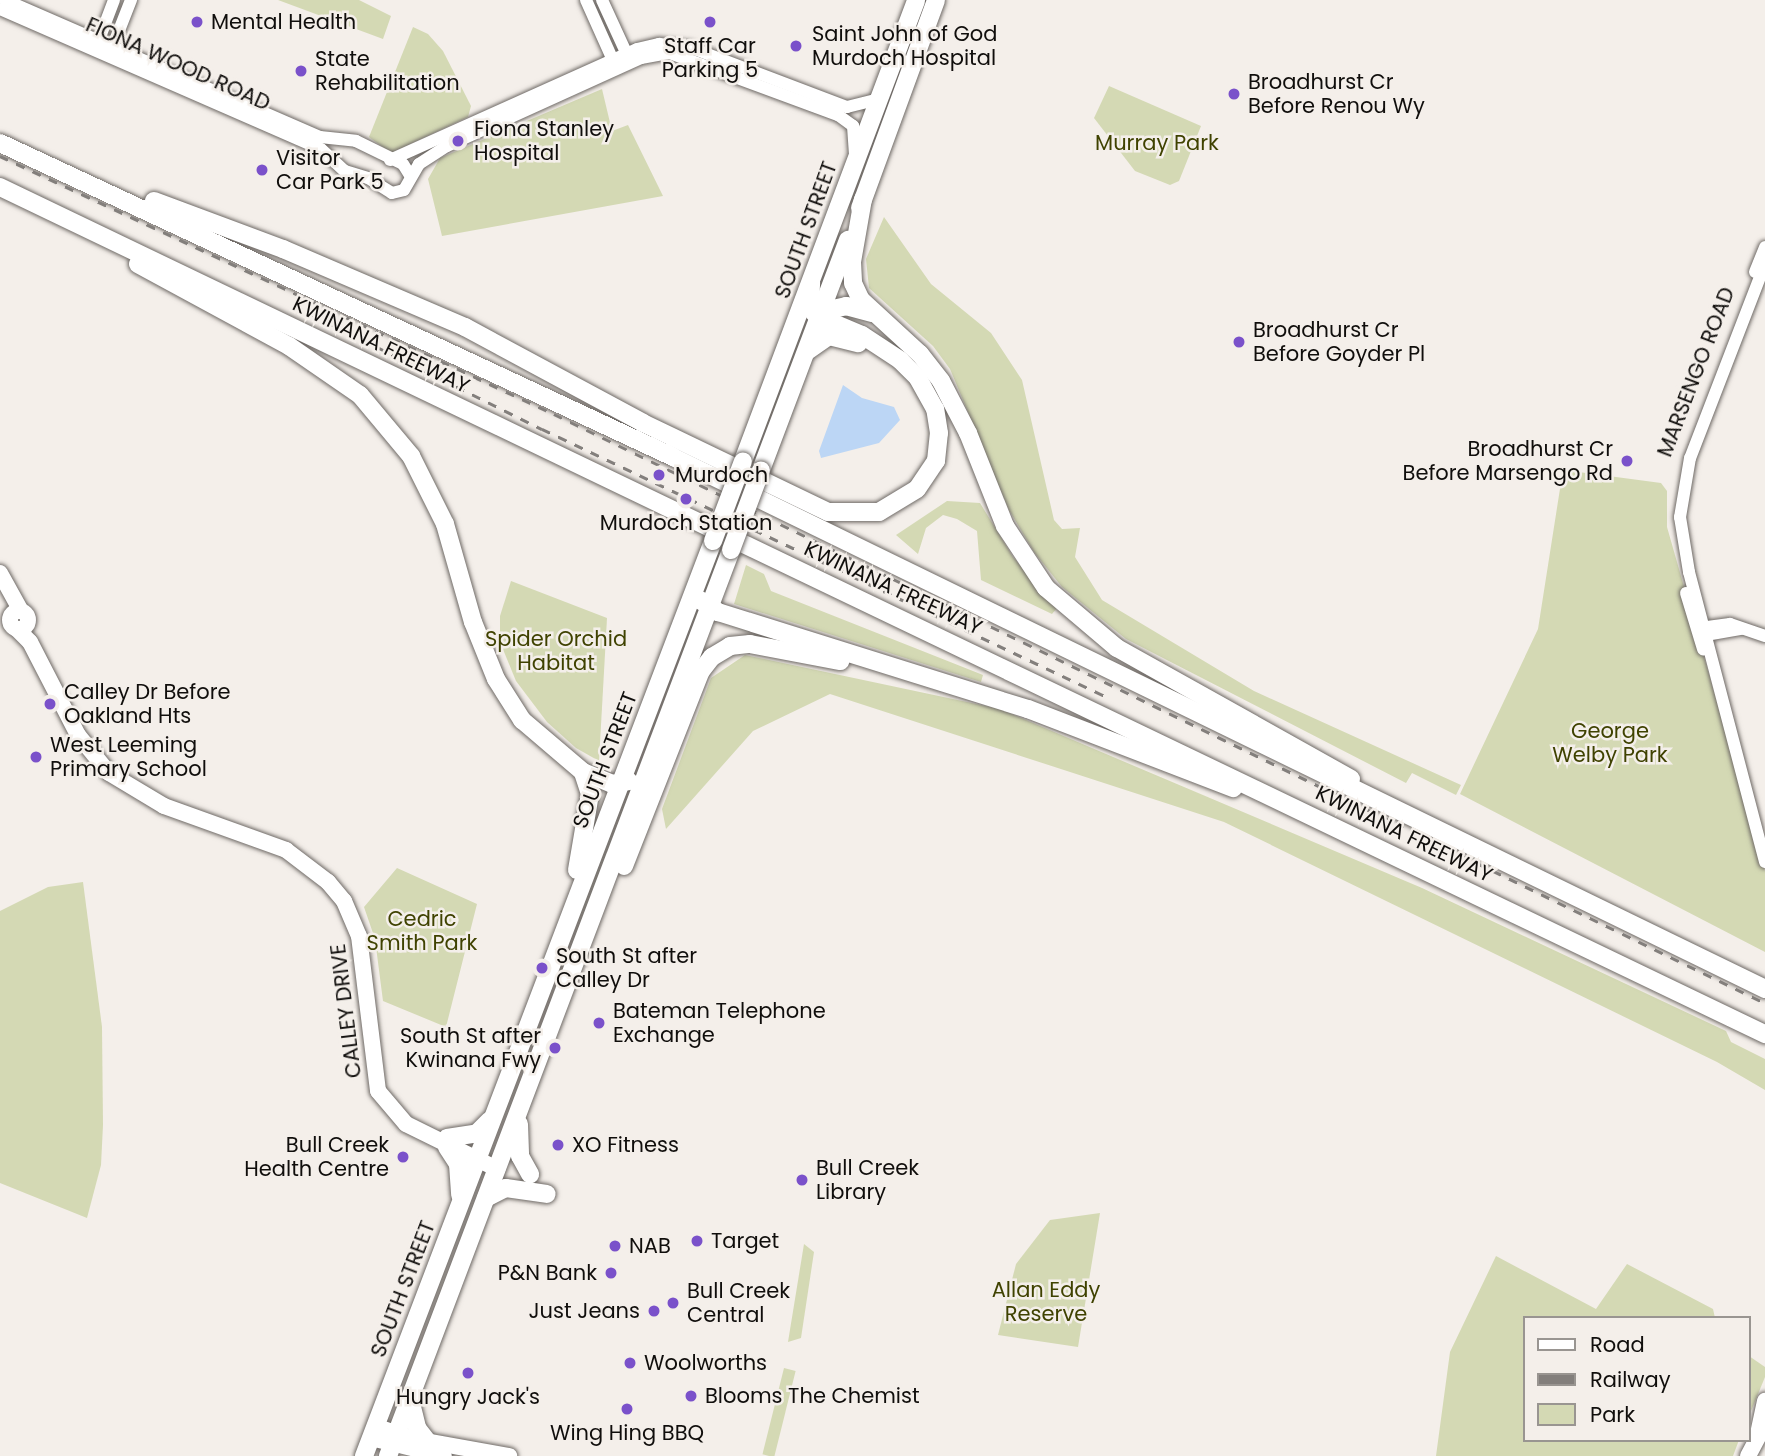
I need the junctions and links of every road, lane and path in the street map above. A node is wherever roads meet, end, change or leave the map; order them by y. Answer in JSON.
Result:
{"nodes":[{"id":1,"x":5,"y":0,"type":"edge"},
{"id":2,"x":114,"y":0,"type":"edge"},
{"id":3,"x":131,"y":0,"type":"edge"},
{"id":4,"x":586,"y":0,"type":"edge"},
{"id":5,"x":601,"y":0,"type":"edge"},
{"id":6,"x":916,"y":0,"type":"edge"},
{"id":7,"x":936,"y":0,"type":"edge"},
{"id":8,"x":0,"y":9,"type":"edge"},
{"id":9,"x":98,"y":43,"type":"junction"},
{"id":10,"x":111,"y":50,"type":"junction"},
{"id":11,"x":628,"y":58,"type":"junction"},
{"id":12,"x":615,"y":65,"type":"junction"},
{"id":13,"x":878,"y":99,"type":"junction"},
{"id":14,"x":343,"y":141,"type":"junction"},
{"id":15,"x":0,"y":143,"type":"edge"},
{"id":16,"x":30,"y":155,"type":"junction"},
{"id":17,"x":390,"y":160,"type":"junction"},
{"id":18,"x":335,"y":162,"type":"junction"},
{"id":19,"x":855,"y":164,"type":"junction"},
{"id":20,"x":411,"y":177,"type":"junction"},
{"id":21,"x":0,"y":187,"type":"edge"},
{"id":22,"x":863,"y":199,"type":"junction"},
{"id":23,"x":28,"y":200,"type":"junction"},
{"id":24,"x":1765,"y":247,"type":"edge"},
{"id":25,"x":1765,"y":264,"type":"edge"},
{"id":26,"x":811,"y":282,"type":"junction"},
{"id":27,"x":819,"y":313,"type":"junction"},
{"id":28,"x":875,"y":314,"type":"junction"},
{"id":29,"x":793,"y":331,"type":"junction"},
{"id":30,"x":806,"y":352,"type":"junction"},
{"id":31,"x":924,"y":387,"type":"junction"},
{"id":32,"x":0,"y":573,"type":"edge"},
{"id":33,"x":697,"y":583,"type":"junction"},
{"id":34,"x":709,"y":608,"type":"junction"},
{"id":35,"x":1702,"y":632,"type":"junction"},
{"id":36,"x":1765,"y":636,"type":"edge"},
{"id":37,"x":902,"y":672,"type":"junction"},
{"id":38,"x":647,"y":770,"type":"junction"},
{"id":39,"x":583,"y":772,"type":"junction"},
{"id":40,"x":620,"y":783,"type":"junction"},
{"id":41,"x":1320,"y":819,"type":"junction"},
{"id":42,"x":1421,"y":824,"type":"junction"},
{"id":43,"x":1765,"y":862,"type":"edge"},
{"id":44,"x":574,"y":908,"type":"junction"},
{"id":45,"x":577,"y":960,"type":"junction"},
{"id":46,"x":1765,"y":989,"type":"edge"},
{"id":47,"x":535,"y":1011,"type":"junction"},
{"id":48,"x":555,"y":1016,"type":"junction"},
{"id":49,"x":1765,"y":1034,"type":"edge"},
{"id":50,"x":520,"y":1110,"type":"junction"},
{"id":51,"x":495,"y":1113,"type":"junction"},
{"id":52,"x":443,"y":1141,"type":"junction"},
{"id":53,"x":479,"y":1156,"type":"junction"},
{"id":54,"x":499,"y":1164,"type":"junction"},
{"id":55,"x":530,"y":1174,"type":"dead end"},
{"id":56,"x":547,"y":1194,"type":"dead end"},
{"id":57,"x":486,"y":1198,"type":"junction"},
{"id":58,"x":460,"y":1205,"type":"junction"},
{"id":59,"x":410,"y":1399,"type":"junction"},
{"id":60,"x":1765,"y":1401,"type":"edge"},
{"id":61,"x":1761,"y":1429,"type":"edge"},
{"id":62,"x":373,"y":1432,"type":"junction"},
{"id":63,"x":428,"y":1442,"type":"junction"},
{"id":64,"x":392,"y":1445,"type":"edge"},
{"id":65,"x":364,"y":1456,"type":"edge"},
{"id":66,"x":444,"y":1456,"type":"edge"},
{"id":67,"x":509,"y":1456,"type":"edge"},
{"id":68,"x":1748,"y":1456,"type":"edge"}],
"edges":[{"from":1,"to":9,"type":"street","name":"FIONA WOOD ROAD"},
{"from":2,"to":9,"type":"street"},
{"from":3,"to":10,"type":"street"},
{"from":4,"to":12,"type":"street"},
{"from":5,"to":11,"type":"street"},
{"from":6,"to":13,"type":"highway","name":"SOUTH STREET"},
{"from":7,"to":22,"type":"highway","name":"SOUTH STREET"},
{"from":8,"to":9,"type":"street","name":"FIONA WOOD ROAD"},
{"from":9,"to":10,"type":"street","name":"FIONA WOOD ROAD"},
{"from":10,"to":14,"type":"street","name":"FIONA WOOD ROAD"},
{"from":10,"to":18,"type":"street","name":"FIONA WOOD ROAD"},
{"from":11,"to":12,"type":"street","name":"FIONA WOOD ROAD"},
{"from":11,"to":13,"type":"street","name":"FIONA WOOD ROAD"},
{"from":11,"to":19,"type":"street","name":"FIONA WOOD ROAD"},
{"from":12,"to":17,"type":"street","name":"FIONA WOOD ROAD"},
{"from":12,"to":20,"type":"street","name":"FIONA WOOD ROAD"},
{"from":13,"to":19,"type":"highway","name":"SOUTH STREET"},
{"from":14,"to":17,"type":"street","name":"FIONA WOOD ROAD"},
{"from":14,"to":18,"type":"street"},
{"from":15,"to":16,"type":"highway","name":"KWINANA FREEWAY"},
{"from":16,"to":31,"type":"highway"},
{"from":16,"to":42,"type":"highway","name":"KWINANA FREEWAY"},
{"from":17,"to":20,"type":"street","name":"FIONA WOOD ROAD"},
{"from":18,"to":20,"type":"street","name":"FIONA WOOD ROAD"},
{"from":19,"to":26,"type":"highway","name":"SOUTH STREET"},
{"from":21,"to":23,"type":"highway","name":"KWINANA FREEWAY"},
{"from":22,"to":27,"type":"highway","name":"SOUTH STREET"},
{"from":22,"to":28,"type":"highway"},
{"from":23,"to":39,"type":"highway"},
{"from":23,"to":41,"type":"highway","name":"KWINANA FREEWAY"},
{"from":24,"to":35,"type":"street","name":"MARSENGO ROAD"},
{"from":25,"to":35,"type":"street","name":"MARSENGO ROAD"},
{"from":26,"to":27,"type":"highway"},
{"from":26,"to":29,"type":"highway","name":"SOUTH STREET"},
{"from":27,"to":28,"type":"highway"},
{"from":27,"to":29,"type":"highway"},
{"from":27,"to":30,"type":"highway","name":"SOUTH STREET"},
{"from":27,"to":31,"type":"highway"},
{"from":28,"to":42,"type":"highway"},
{"from":29,"to":33,"type":"highway","name":"SOUTH STREET","bridge":true},
{"from":30,"to":31,"type":"highway"},
{"from":30,"to":34,"type":"highway","name":"SOUTH STREET","bridge":true},
{"from":32,"to":52,"type":"main road","name":"CALLEY DRIVE"},
{"from":33,"to":34,"type":"highway"},
{"from":33,"to":40,"type":"highway","name":"SOUTH STREET"},
{"from":34,"to":37,"type":"highway"},
{"from":34,"to":38,"type":"highway","name":"SOUTH STREET"},
{"from":35,"to":36,"type":"street"},
{"from":35,"to":43,"type":"street"},
{"from":37,"to":41,"type":"highway"},
{"from":37,"to":45,"type":"highway"},
{"from":38,"to":40,"type":"highway"},
{"from":38,"to":45,"type":"highway","name":"SOUTH STREET"},
{"from":39,"to":40,"type":"highway"},
{"from":39,"to":44,"type":"highway"},
{"from":40,"to":44,"type":"highway","name":"SOUTH STREET"},
{"from":41,"to":49,"type":"highway","name":"KWINANA FREEWAY"},
{"from":42,"to":46,"type":"highway","name":"KWINANA FREEWAY"},
{"from":44,"to":47,"type":"highway","name":"SOUTH STREET"},
{"from":45,"to":48,"type":"highway","name":"SOUTH STREET"},
{"from":47,"to":48,"type":"highway"},
{"from":47,"to":51,"type":"highway","name":"SOUTH STREET"},
{"from":48,"to":50,"type":"highway","name":"SOUTH STREET"},
{"from":50,"to":54,"type":"highway","name":"SOUTH STREET"},
{"from":50,"to":55,"type":"highway"},
{"from":51,"to":52,"type":"highway"},
{"from":51,"to":53,"type":"highway","name":"SOUTH STREET"},
{"from":52,"to":53,"type":"main road","name":"CALLEY DRIVE"},
{"from":52,"to":58,"type":"highway"},
{"from":53,"to":54,"type":"main road","name":"CALLEY DRIVE"},
{"from":53,"to":58,"type":"highway","name":"SOUTH STREET"},
{"from":54,"to":57,"type":"highway","name":"SOUTH STREET"},
{"from":56,"to":57,"type":"highway"},
{"from":57,"to":59,"type":"highway","name":"SOUTH STREET"},
{"from":58,"to":62,"type":"highway","name":"SOUTH STREET"},
{"from":59,"to":63,"type":"highway"},
{"from":59,"to":64,"type":"highway","name":"SOUTH STREET"},
{"from":60,"to":61,"type":"main road"},
{"from":61,"to":68,"type":"main road"},
{"from":62,"to":64,"type":"main road"},
{"from":62,"to":65,"type":"highway","name":"SOUTH STREET"},
{"from":63,"to":64,"type":"main road"},
{"from":63,"to":67,"type":"main road"},
{"from":64,"to":66,"type":"main road"}]}
